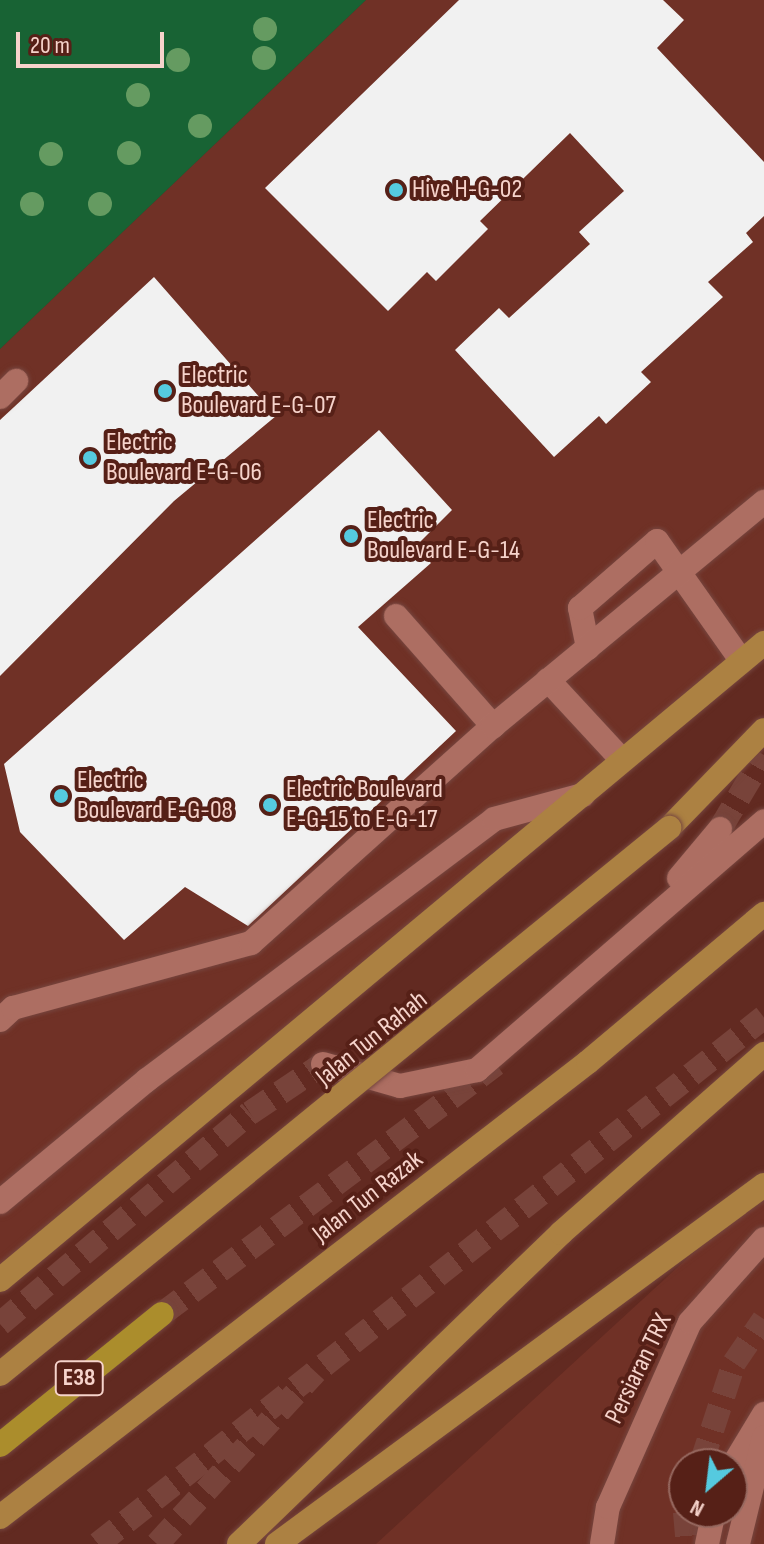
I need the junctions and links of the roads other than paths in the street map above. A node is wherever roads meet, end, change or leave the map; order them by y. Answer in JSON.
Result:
{"nodes":[{"id":1,"x":764,"y":502,"type":"edge"},
{"id":2,"x":679,"y":572,"type":"junction"},
{"id":3,"x":396,"y":616,"type":"dead end"},
{"id":4,"x":764,"y":643,"type":"edge"},
{"id":5,"x":588,"y":648,"type":"junction"},
{"id":6,"x":741,"y":660,"type":"junction"},
{"id":7,"x":548,"y":680,"type":"junction"},
{"id":8,"x":493,"y":726,"type":"junction"},
{"id":9,"x":764,"y":730,"type":"edge"},
{"id":10,"x":622,"y":760,"type":"junction"},
{"id":11,"x":583,"y":795,"type":"junction"},
{"id":12,"x":764,"y":821,"type":"edge"},
{"id":13,"x":720,"y":829,"type":"tunnel mouth"},
{"id":14,"x":764,"y":914,"type":"edge"},
{"id":15,"x":637,"y":929,"type":"junction"},
{"id":16,"x":0,"y":1020,"type":"edge"},
{"id":17,"x":764,"y":1054,"type":"edge"},
{"id":18,"x":323,"y":1064,"type":"dead end"},
{"id":19,"x":764,"y":1185,"type":"edge"},
{"id":20,"x":0,"y":1202,"type":"edge"},
{"id":21,"x":764,"y":1239,"type":"edge"},
{"id":22,"x":0,"y":1280,"type":"edge"},
{"id":23,"x":162,"y":1314,"type":"tunnel mouth"},
{"id":24,"x":0,"y":1374,"type":"edge"},
{"id":25,"x":764,"y":1414,"type":"edge"},
{"id":26,"x":764,"y":1437,"type":"edge"},
{"id":27,"x":0,"y":1445,"type":"edge"},
{"id":28,"x":743,"y":1448,"type":"edge"},
{"id":29,"x":0,"y":1517,"type":"edge"},
{"id":30,"x":239,"y":1544,"type":"edge"},
{"id":31,"x":277,"y":1544,"type":"edge"},
{"id":32,"x":602,"y":1544,"type":"edge"},
{"id":33,"x":738,"y":1544,"type":"edge"}],
"edges":[{"from":1,"to":2,"type":"lane"},
{"from":2,"to":5,"type":"lane"},
{"from":2,"to":5,"type":"lane"},
{"from":2,"to":6,"type":"lane"},
{"from":3,"to":8,"type":"lane"},
{"from":4,"to":6,"type":"main road"},
{"from":5,"to":7,"type":"lane"},
{"from":6,"to":10,"type":"main road"},
{"from":7,"to":8,"type":"lane"},
{"from":7,"to":10,"type":"lane"},
{"from":8,"to":16,"type":"lane"},
{"from":9,"to":24,"type":"main road","name":"Jalan Tun Rahah","bridge":true},
{"from":10,"to":11,"type":"main road"},
{"from":11,"to":20,"type":"lane"},
{"from":11,"to":22,"type":"main road"},
{"from":12,"to":15,"type":"lane"},
{"from":13,"to":15,"type":"lane"},
{"from":14,"to":29,"type":"main road","name":"Jalan Tun Razak"},
{"from":15,"to":18,"type":"lane"},
{"from":17,"to":30,"type":"main road"},
{"from":19,"to":31,"type":"main road"},
{"from":21,"to":32,"type":"lane","name":"Persiaran TRX"},
{"from":23,"to":27,"type":"highway","number":"E38"},
{"from":25,"to":28,"type":"lane"},
{"from":26,"to":33,"type":"lane"}]}
